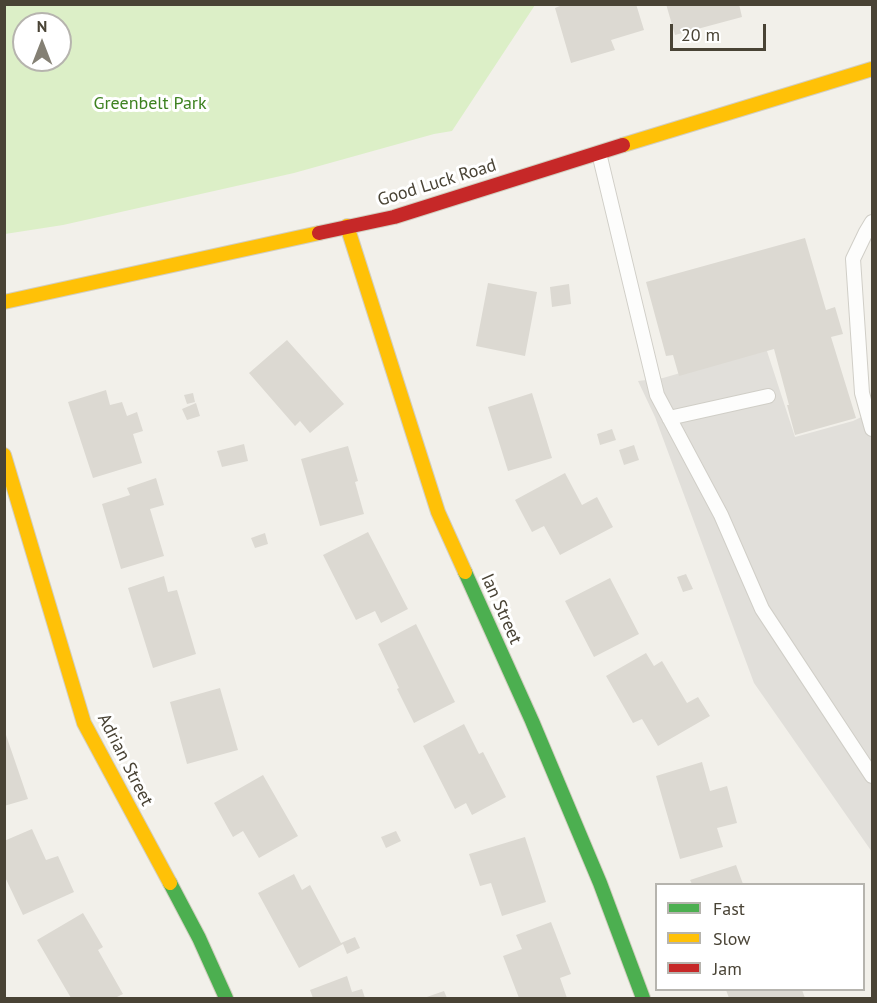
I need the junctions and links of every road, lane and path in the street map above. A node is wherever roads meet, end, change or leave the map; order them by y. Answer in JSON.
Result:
{"nodes":[{"id":1,"x":873,"y":69,"type":"edge"},
{"id":2,"x":599,"y":152,"type":"junction"},
{"id":3,"x":873,"y":222,"type":"edge"},
{"id":4,"x":347,"y":226,"type":"junction"},
{"id":5,"x":4,"y":302,"type":"edge"},
{"id":6,"x":768,"y":396,"type":"dead end"},
{"id":7,"x":669,"y":418,"type":"junction"},
{"id":8,"x":873,"y":429,"type":"edge"},
{"id":9,"x":4,"y":455,"type":"edge"},
{"id":10,"x":873,"y":776,"type":"edge"},
{"id":11,"x":226,"y":999,"type":"edge"},
{"id":12,"x":643,"y":999,"type":"edge"}],
"edges":[{"from":1,"to":2,"type":"street","name":"Good Luck Road"},
{"from":2,"to":4,"type":"street","name":"Good Luck Road"},
{"from":2,"to":7,"type":"lane"},
{"from":3,"to":8,"type":"lane"},
{"from":4,"to":5,"type":"street","name":"Good Luck Road"},
{"from":4,"to":12,"type":"street","name":"Ian Street"},
{"from":6,"to":7,"type":"lane"},
{"from":7,"to":10,"type":"lane"},
{"from":9,"to":11,"type":"street","name":"Adrian Street"}]}
